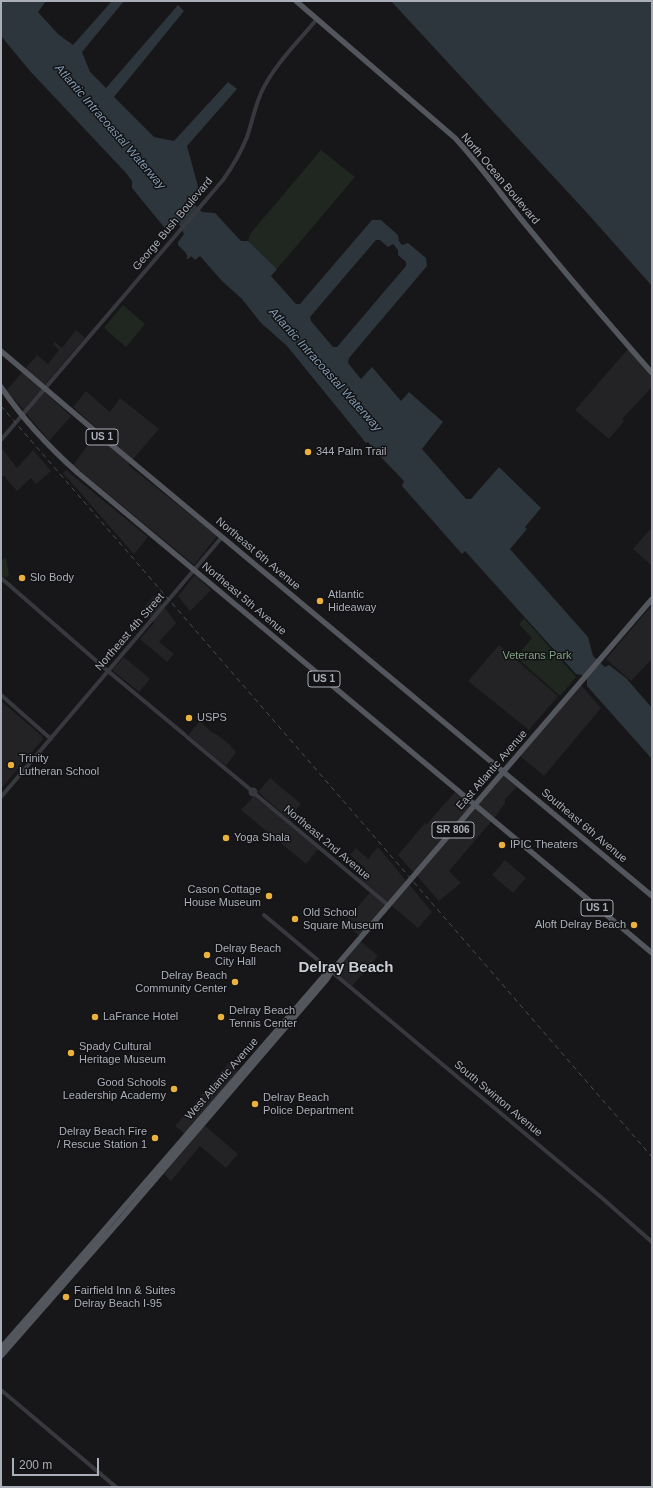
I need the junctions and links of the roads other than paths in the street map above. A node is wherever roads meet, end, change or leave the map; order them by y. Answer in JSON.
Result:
{"nodes":[{"id":1,"x":296,"y":1,"type":"edge"},
{"id":2,"x":317,"y":19,"type":"junction"},
{"id":3,"x":1,"y":351,"type":"edge"},
{"id":4,"x":1,"y":355,"type":"edge"},
{"id":5,"x":8,"y":357,"type":"junction"},
{"id":6,"x":652,"y":373,"type":"edge"},
{"id":7,"x":1,"y":387,"type":"edge"},
{"id":8,"x":45,"y":389,"type":"junction"},
{"id":9,"x":22,"y":415,"type":"junction"},
{"id":10,"x":1,"y":440,"type":"edge"},
{"id":11,"x":222,"y":537,"type":"junction"},
{"id":12,"x":194,"y":570,"type":"junction"},
{"id":13,"x":1,"y":578,"type":"edge"},
{"id":14,"x":652,"y":599,"type":"edge"},
{"id":15,"x":108,"y":671,"type":"junction"},
{"id":16,"x":1,"y":695,"type":"edge"},
{"id":17,"x":51,"y":739,"type":"junction"},
{"id":18,"x":503,"y":772,"type":"junction"},
{"id":19,"x":1,"y":797,"type":"edge"},
{"id":20,"x":474,"y":805,"type":"junction"},
{"id":21,"x":652,"y":896,"type":"edge"},
{"id":22,"x":388,"y":905,"type":"junction"},
{"id":23,"x":264,"y":915,"type":"dead end"},
{"id":24,"x":652,"y":953,"type":"edge"},
{"id":25,"x":331,"y":972,"type":"junction"},
{"id":26,"x":302,"y":1005,"type":"junction"},
{"id":27,"x":216,"y":1105,"type":"junction"},
{"id":28,"x":652,"y":1242,"type":"edge"},
{"id":29,"x":1,"y":1348,"type":"edge"},
{"id":30,"x":1,"y":1356,"type":"edge"},
{"id":31,"x":1,"y":1390,"type":"edge"},
{"id":32,"x":116,"y":1487,"type":"edge"}],
"edges":[{"from":1,"to":2,"type":"main road","name":"North Ocean Boulevard"},
{"from":2,"to":6,"type":"main road","name":"North Ocean Boulevard"},
{"from":2,"to":8,"type":"street","name":"George Bush Boulevard"},
{"from":3,"to":5,"type":"main road","name":"Northeast 6th Avenue","number":"US 1"},
{"from":4,"to":5,"type":"main road"},
{"from":5,"to":8,"type":"main road","name":"Northeast 6th Avenue","number":"US 1"},
{"from":7,"to":9,"type":"main road","name":"Northeast 5th Avenue","number":"US 1"},
{"from":8,"to":9,"type":"street","name":"George Bush Boulevard"},
{"from":8,"to":11,"type":"main road","name":"Northeast 6th Avenue","number":"US 1"},
{"from":9,"to":10,"type":"street","name":"George Bush Boulevard"},
{"from":9,"to":12,"type":"main road","name":"Northeast 5th Avenue","number":"US 1"},
{"from":11,"to":12,"type":"street","name":"Northeast 4th Street"},
{"from":11,"to":18,"type":"main road","name":"Northeast 6th Avenue","number":"US 1"},
{"from":12,"to":15,"type":"street","name":"Northeast 4th Street"},
{"from":12,"to":20,"type":"main road","name":"Northeast 5th Avenue","number":"US 1"},
{"from":13,"to":15,"type":"street","name":"Northeast 2nd Avenue"},
{"from":14,"to":18,"type":"main road","name":"East Atlantic Avenue","number":"SR 806"},
{"from":15,"to":17,"type":"street","name":"Northeast 4th Street"},
{"from":15,"to":22,"type":"street","name":"Northeast 2nd Avenue"},
{"from":16,"to":17,"type":"street"},
{"from":17,"to":19,"type":"street","name":"Northeast 4th Street"},
{"from":18,"to":20,"type":"main road","name":"East Atlantic Avenue","number":"SR 806"},
{"from":18,"to":21,"type":"main road","name":"Southeast 6th Avenue","number":"US 1"},
{"from":20,"to":22,"type":"main road","name":"East Atlantic Avenue","number":"SR 806"},
{"from":20,"to":24,"type":"main road","number":"US 1"},
{"from":22,"to":25,"type":"main road","name":"East Atlantic Avenue","number":"SR 806"},
{"from":23,"to":25,"type":"street","name":"South Swinton Avenue"},
{"from":25,"to":26,"type":"main road","name":"West Atlantic Avenue","number":"SR 806"},
{"from":25,"to":26,"type":"main road","number":"SR 806"},
{"from":25,"to":28,"type":"street","name":"South Swinton Avenue"},
{"from":26,"to":27,"type":"main road","name":"West Atlantic Avenue","number":"SR 806"},
{"from":26,"to":27,"type":"main road","name":"West Atlantic Avenue","number":"SR 806"},
{"from":27,"to":29,"type":"main road","name":"West Atlantic Avenue","number":"SR 806"},
{"from":27,"to":30,"type":"main road","name":"West Atlantic Avenue","number":"SR 806"},
{"from":31,"to":32,"type":"street"}]}
